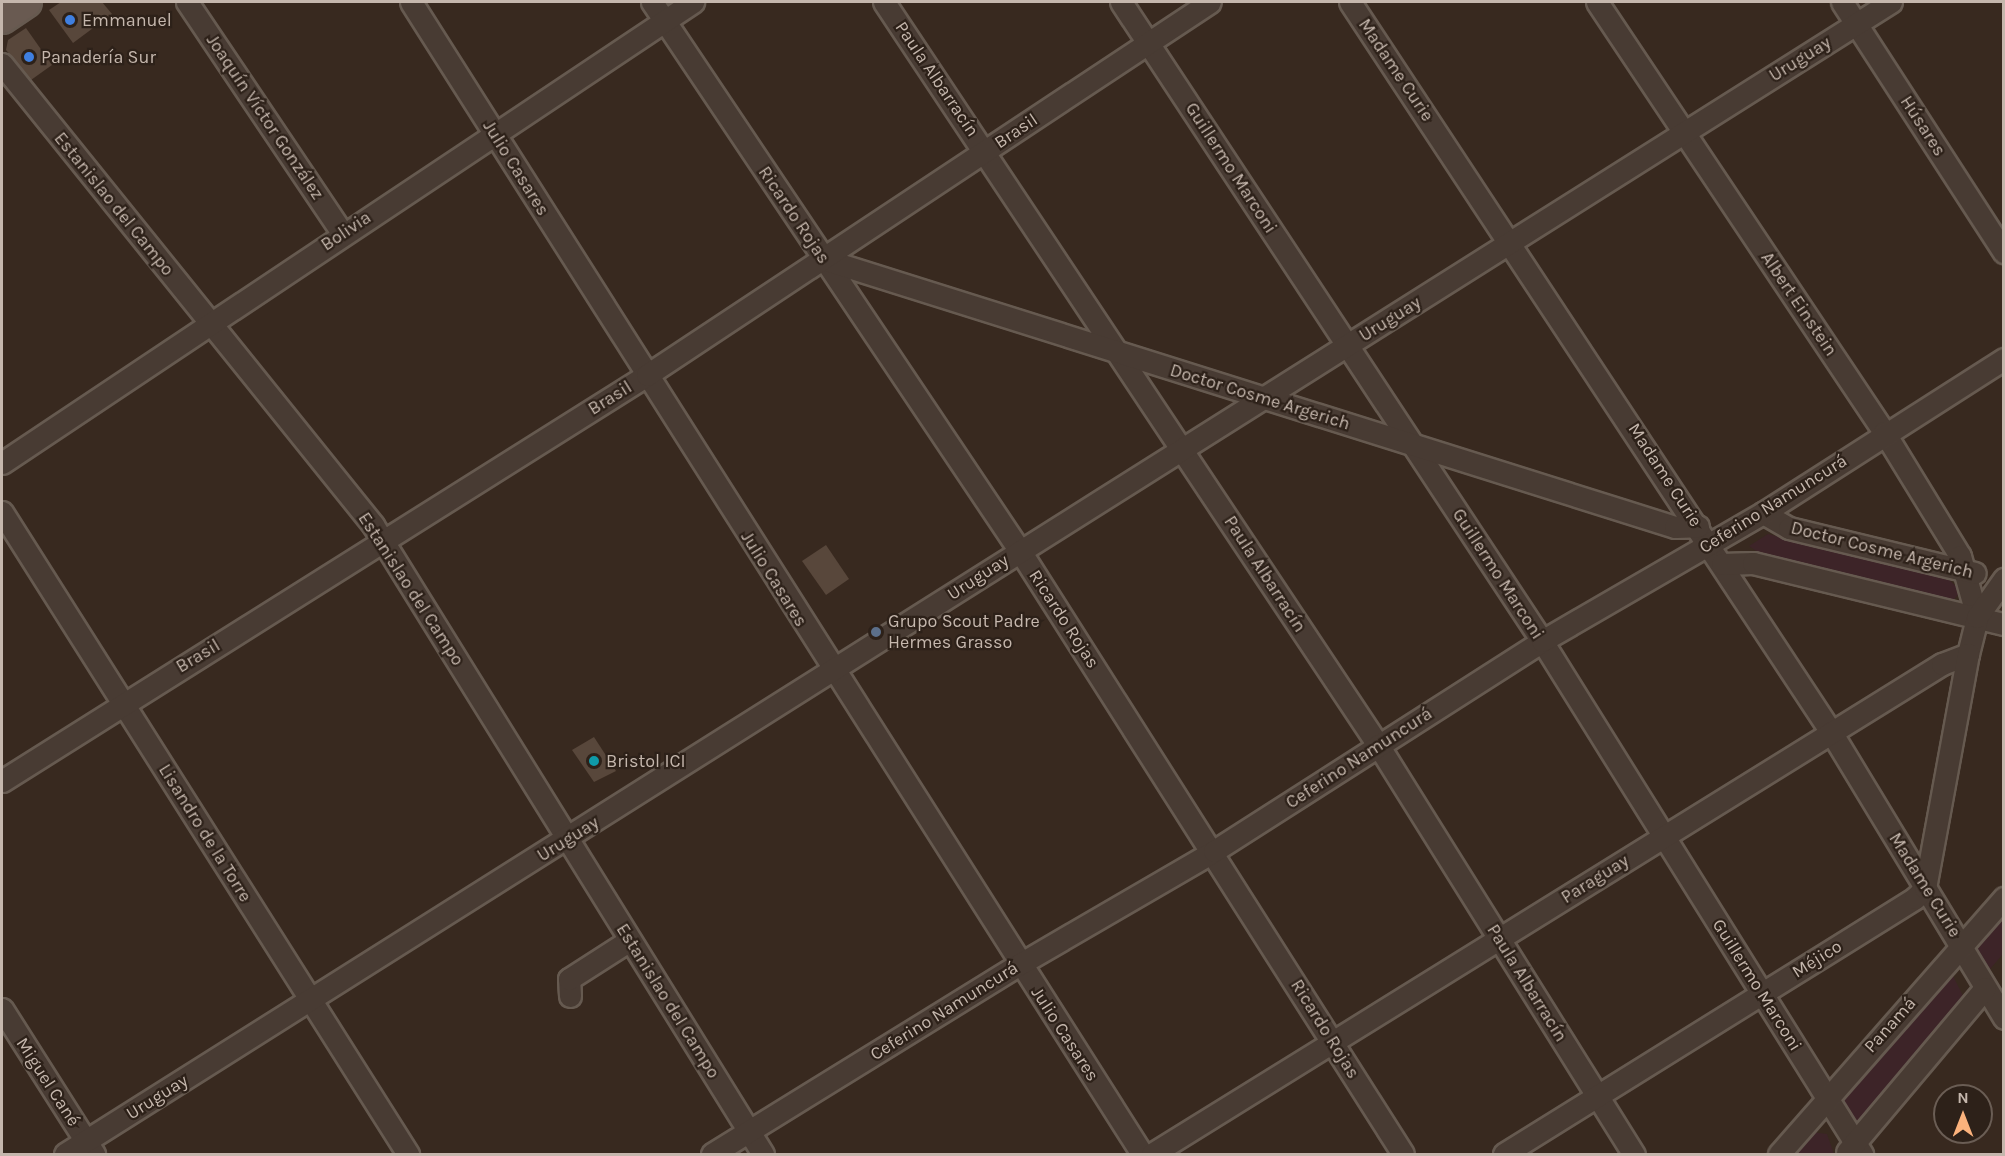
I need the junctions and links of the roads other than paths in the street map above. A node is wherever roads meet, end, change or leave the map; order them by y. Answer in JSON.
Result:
{"nodes":[{"id":1,"x":27,"y":2,"type":"edge"},
{"id":2,"x":187,"y":2,"type":"edge"},
{"id":3,"x":411,"y":2,"type":"edge"},
{"id":4,"x":652,"y":2,"type":"edge"},
{"id":5,"x":693,"y":2,"type":"edge"},
{"id":6,"x":884,"y":2,"type":"edge"},
{"id":7,"x":1121,"y":2,"type":"edge"},
{"id":8,"x":1210,"y":2,"type":"edge"},
{"id":9,"x":1350,"y":2,"type":"edge"},
{"id":10,"x":1597,"y":2,"type":"edge"},
{"id":11,"x":1842,"y":2,"type":"edge"},
{"id":12,"x":1891,"y":2,"type":"edge"},
{"id":13,"x":2,"y":19,"type":"edge"},
{"id":14,"x":665,"y":21,"type":"junction"},
{"id":15,"x":1856,"y":24,"type":"junction"},
{"id":16,"x":1148,"y":42,"type":"junction"},
{"id":17,"x":2,"y":64,"type":"edge"},
{"id":18,"x":1684,"y":132,"type":"junction"},
{"id":19,"x":494,"y":134,"type":"junction"},
{"id":20,"x":986,"y":151,"type":"junction"},
{"id":21,"x":342,"y":232,"type":"junction"},
{"id":22,"x":1512,"y":242,"type":"junction"},
{"id":23,"x":2004,"y":252,"type":"edge"},
{"id":24,"x":823,"y":259,"type":"junction"},
{"id":25,"x":210,"y":323,"type":"junction"},
{"id":26,"x":1348,"y":346,"type":"junction"},
{"id":27,"x":1116,"y":352,"type":"junction"},
{"id":28,"x":2004,"y":359,"type":"edge"},
{"id":29,"x":647,"y":375,"type":"junction"},
{"id":30,"x":1263,"y":397,"type":"junction"},
{"id":31,"x":1884,"y":432,"type":"junction"},
{"id":32,"x":1413,"y":446,"type":"junction"},
{"id":33,"x":1182,"y":447,"type":"junction"},
{"id":34,"x":2,"y":462,"type":"edge"},
{"id":35,"x":2,"y":512,"type":"edge"},
{"id":36,"x":1763,"y":513,"type":"junction"},
{"id":37,"x":1698,"y":525,"type":"junction"},
{"id":38,"x":384,"y":542,"type":"junction"},
{"id":39,"x":1710,"y":545,"type":"junction"},
{"id":40,"x":1020,"y":550,"type":"junction"},
{"id":41,"x":1722,"y":564,"type":"junction"},
{"id":42,"x":1967,"y":571,"type":"junction"},
{"id":43,"x":2003,"y":580,"type":"edge"},
{"id":44,"x":1977,"y":617,"type":"junction"},
{"id":45,"x":2004,"y":624,"type":"edge"},
{"id":46,"x":1542,"y":641,"type":"junction"},
{"id":47,"x":1968,"y":654,"type":"junction"},
{"id":48,"x":833,"y":670,"type":"junction"},
{"id":49,"x":123,"y":702,"type":"junction"},
{"id":50,"x":1831,"y":732,"type":"junction"},
{"id":51,"x":1378,"y":746,"type":"junction"},
{"id":52,"x":2,"y":781,"type":"edge"},
{"id":53,"x":1665,"y":835,"type":"junction"},
{"id":54,"x":568,"y":839,"type":"junction"},
{"id":55,"x":1214,"y":851,"type":"junction"},
{"id":56,"x":1925,"y":888,"type":"junction"},
{"id":57,"x":2004,"y":898,"type":"edge"},
{"id":58,"x":1500,"y":938,"type":"junction"},
{"id":59,"x":630,"y":940,"type":"junction"},
{"id":60,"x":1962,"y":945,"type":"junction"},
{"id":61,"x":1020,"y":964,"type":"junction"},
{"id":62,"x":1985,"y":988,"type":"junction"},
{"id":63,"x":1762,"y":993,"type":"junction"},
{"id":64,"x":570,"y":996,"type":"dead end"},
{"id":65,"x":310,"y":999,"type":"junction"},
{"id":66,"x":2,"y":1009,"type":"edge"},
{"id":67,"x":2004,"y":1018,"type":"edge"},
{"id":68,"x":1335,"y":1045,"type":"junction"},
{"id":69,"x":1596,"y":1096,"type":"junction"},
{"id":70,"x":1826,"y":1097,"type":"junction"},
{"id":71,"x":748,"y":1132,"type":"junction"},
{"id":72,"x":90,"y":1148,"type":"edge"},
{"id":73,"x":1854,"y":1151,"type":"edge"},
{"id":74,"x":65,"y":1155,"type":"edge"},
{"id":75,"x":408,"y":1155,"type":"edge"},
{"id":76,"x":712,"y":1155,"type":"edge"},
{"id":77,"x":763,"y":1155,"type":"edge"},
{"id":78,"x":1142,"y":1155,"type":"edge"},
{"id":79,"x":1152,"y":1155,"type":"edge"},
{"id":80,"x":1403,"y":1155,"type":"edge"},
{"id":81,"x":1504,"y":1155,"type":"edge"},
{"id":82,"x":1634,"y":1155,"type":"edge"},
{"id":83,"x":1779,"y":1155,"type":"edge"}],
"edges":[{"from":1,"to":13,"type":"main road"},
{"from":2,"to":21,"type":"street","name":"Joaquín Víctor González"},
{"from":3,"to":19,"type":"street","name":"Julio Casares"},
{"from":4,"to":14,"type":"street","name":"Ricardo Rojas"},
{"from":5,"to":14,"type":"street","name":"Bolivia"},
{"from":6,"to":20,"type":"street","name":"Paula Albarracín"},
{"from":7,"to":16,"type":"street","name":"Guillermo Marconi"},
{"from":8,"to":16,"type":"street","name":"Brasil"},
{"from":9,"to":22,"type":"street","name":"Madame Curie"},
{"from":10,"to":18,"type":"street","name":"Albert Einstein"},
{"from":11,"to":15,"type":"street","name":"Húsares"},
{"from":12,"to":15,"type":"street","name":"Uruguay"},
{"from":14,"to":19,"type":"street","name":"Bolivia"},
{"from":14,"to":24,"type":"street","name":"Ricardo Rojas"},
{"from":15,"to":18,"type":"street","name":"Uruguay"},
{"from":15,"to":23,"type":"street","name":"Húsares"},
{"from":16,"to":20,"type":"street","name":"Brasil"},
{"from":16,"to":26,"type":"street","name":"Guillermo Marconi"},
{"from":17,"to":25,"type":"street","name":"Estanislao del Campo"},
{"from":18,"to":22,"type":"street","name":"Uruguay"},
{"from":18,"to":31,"type":"street","name":"Albert Einstein"},
{"from":19,"to":21,"type":"street","name":"Bolivia"},
{"from":19,"to":29,"type":"street","name":"Julio Casares"},
{"from":20,"to":24,"type":"street","name":"Brasil"},
{"from":20,"to":27,"type":"street","name":"Paula Albarracín"},
{"from":21,"to":25,"type":"street","name":"Bolivia"},
{"from":22,"to":26,"type":"street","name":"Uruguay"},
{"from":22,"to":37,"type":"street","name":"Madame Curie"},
{"from":24,"to":27,"type":"street","name":"Doctor Cosme Argerich"},
{"from":24,"to":29,"type":"street","name":"Brasil"},
{"from":24,"to":40,"type":"street","name":"Ricardo Rojas"},
{"from":25,"to":34,"type":"street","name":"Bolivia"},
{"from":25,"to":38,"type":"street","name":"Estanislao del Campo"},
{"from":26,"to":30,"type":"street","name":"Uruguay"},
{"from":26,"to":32,"type":"street","name":"Guillermo Marconi"},
{"from":27,"to":30,"type":"street","name":"Doctor Cosme Argerich"},
{"from":27,"to":33,"type":"street","name":"Paula Albarracín"},
{"from":28,"to":31,"type":"street","name":"Ceferino Namuncurá"},
{"from":29,"to":38,"type":"street","name":"Brasil"},
{"from":29,"to":48,"type":"street","name":"Julio Casares"},
{"from":30,"to":32,"type":"street","name":"Doctor Cosme Argerich"},
{"from":30,"to":33,"type":"street","name":"Uruguay"},
{"from":31,"to":36,"type":"street","name":"Ceferino Namuncurá"},
{"from":31,"to":42,"type":"street","name":"Albert Einstein"},
{"from":32,"to":37,"type":"street","name":"Doctor Cosme Argerich"},
{"from":32,"to":46,"type":"street","name":"Guillermo Marconi"},
{"from":33,"to":40,"type":"street","name":"Uruguay"},
{"from":33,"to":51,"type":"street","name":"Paula Albarracín"},
{"from":35,"to":49,"type":"street","name":"Lisandro de la Torre"},
{"from":36,"to":39,"type":"street","name":"Ceferino Namuncurá"},
{"from":36,"to":42,"type":"street","name":"Doctor Cosme Argerich"},
{"from":37,"to":39,"type":"street","name":"Madame Curie"},
{"from":38,"to":49,"type":"street","name":"Brasil"},
{"from":38,"to":54,"type":"street","name":"Estanislao del Campo"},
{"from":39,"to":41,"type":"street","name":"Madame Curie"},
{"from":39,"to":46,"type":"street","name":"Ceferino Namuncurá"},
{"from":40,"to":48,"type":"street","name":"Uruguay"},
{"from":40,"to":55,"type":"street","name":"Ricardo Rojas"},
{"from":41,"to":44,"type":"street"},
{"from":41,"to":50,"type":"street","name":"Madame Curie"},
{"from":42,"to":43,"type":"street","name":"Doctor Cosme Argerich"},
{"from":42,"to":44,"type":"street","name":"Albert Einstein"},
{"from":43,"to":44,"type":"street"},
{"from":44,"to":45,"type":"street"},
{"from":44,"to":47,"type":"street"},
{"from":46,"to":51,"type":"street","name":"Ceferino Namuncurá"},
{"from":46,"to":53,"type":"street","name":"Guillermo Marconi"},
{"from":47,"to":50,"type":"street","name":"Paraguay"},
{"from":47,"to":56,"type":"street"},
{"from":48,"to":54,"type":"street","name":"Uruguay"},
{"from":48,"to":61,"type":"street","name":"Julio Casares"},
{"from":49,"to":52,"type":"street","name":"Brasil"},
{"from":49,"to":65,"type":"street","name":"Lisandro de la Torre"},
{"from":50,"to":53,"type":"street","name":"Paraguay"},
{"from":50,"to":56,"type":"street","name":"Madame Curie"},
{"from":51,"to":55,"type":"street","name":"Ceferino Namuncurá"},
{"from":51,"to":58,"type":"street","name":"Paula Albarracín"},
{"from":53,"to":58,"type":"street","name":"Paraguay"},
{"from":53,"to":63,"type":"street","name":"Guillermo Marconi"},
{"from":54,"to":59,"type":"street","name":"Estanislao del Campo"},
{"from":54,"to":65,"type":"street","name":"Uruguay"},
{"from":55,"to":61,"type":"street","name":"Ceferino Namuncurá"},
{"from":55,"to":68,"type":"street","name":"Ricardo Rojas"},
{"from":56,"to":60,"type":"street","name":"Madame Curie"},
{"from":56,"to":63,"type":"street","name":"Méjico"},
{"from":57,"to":60,"type":"street","name":"Panamá"},
{"from":58,"to":68,"type":"street","name":"Paraguay"},
{"from":58,"to":69,"type":"street","name":"Paula Albarracín"},
{"from":59,"to":64,"type":"street"},
{"from":59,"to":71,"type":"street","name":"Estanislao del Campo"},
{"from":60,"to":62,"type":"street","name":"Madame Curie"},
{"from":60,"to":70,"type":"street","name":"Panamá"},
{"from":61,"to":71,"type":"street","name":"Ceferino Namuncurá"},
{"from":61,"to":78,"type":"street","name":"Julio Casares"},
{"from":62,"to":67,"type":"street","name":"Madame Curie"},
{"from":62,"to":73,"type":"street"},
{"from":63,"to":69,"type":"street","name":"Méjico"},
{"from":63,"to":70,"type":"street","name":"Guillermo Marconi"},
{"from":65,"to":72,"type":"street","name":"Uruguay"},
{"from":65,"to":75,"type":"street","name":"Lisandro de la Torre"},
{"from":66,"to":72,"type":"street","name":"Miguel Cané"},
{"from":68,"to":79,"type":"street","name":"Paraguay"},
{"from":68,"to":80,"type":"street","name":"Ricardo Rojas"},
{"from":69,"to":81,"type":"street","name":"Méjico"},
{"from":69,"to":82,"type":"street","name":"Paula Albarracín"},
{"from":70,"to":73,"type":"street","name":"Guillermo Marconi"},
{"from":70,"to":83,"type":"street","name":"Panamá"},
{"from":71,"to":76,"type":"street","name":"Ceferino Namuncurá"},
{"from":71,"to":77,"type":"street","name":"Estanislao del Campo"},
{"from":72,"to":74,"type":"street","name":"Uruguay"}]}
